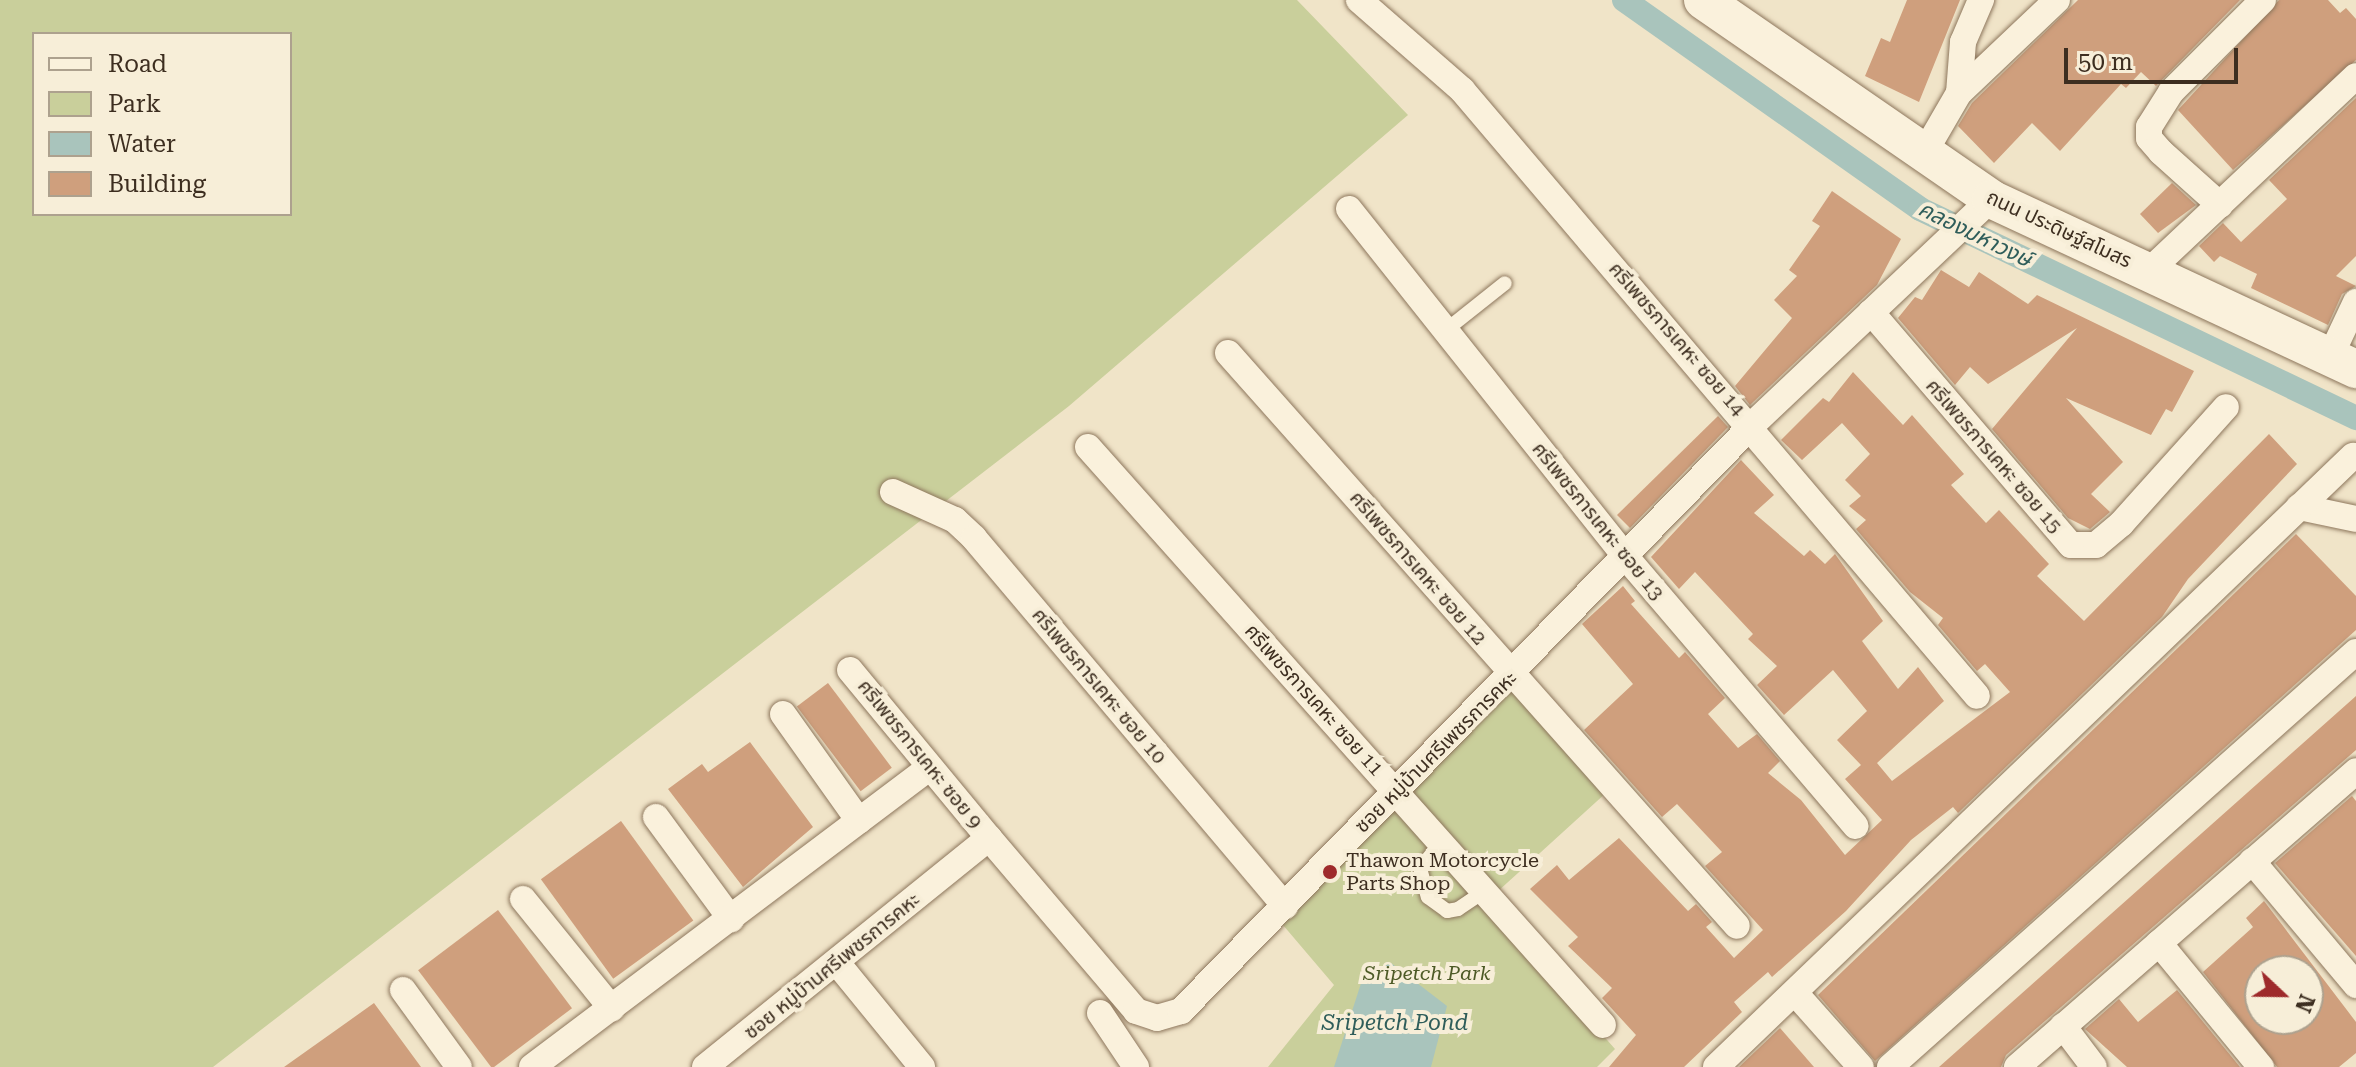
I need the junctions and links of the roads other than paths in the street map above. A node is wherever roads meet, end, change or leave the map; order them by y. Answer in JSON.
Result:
{"nodes":[{"id":1,"x":1359,"y":0,"type":"edge"},
{"id":2,"x":1703,"y":0,"type":"edge"},
{"id":3,"x":1981,"y":0,"type":"edge"},
{"id":4,"x":2057,"y":0,"type":"edge"},
{"id":5,"x":2263,"y":0,"type":"edge"},
{"id":6,"x":2356,"y":76,"type":"edge"},
{"id":7,"x":1959,"y":93,"type":"junction"},
{"id":8,"x":1923,"y":155,"type":"junction"},
{"id":9,"x":1991,"y":199,"type":"junction"},
{"id":10,"x":2220,"y":205,"type":"junction"},
{"id":11,"x":1349,"y":209,"type":"dead end"},
{"id":12,"x":2149,"y":271,"type":"junction"},
{"id":13,"x":1505,"y":283,"type":"dead end"},
{"id":14,"x":2356,"y":302,"type":"edge"},
{"id":15,"x":1871,"y":312,"type":"junction"},
{"id":16,"x":1446,"y":330,"type":"junction"},
{"id":17,"x":1228,"y":353,"type":"dead end"},
{"id":18,"x":2343,"y":363,"type":"edge"},
{"id":19,"x":2226,"y":407,"type":"dead end"},
{"id":20,"x":1752,"y":425,"type":"junction"},
{"id":21,"x":1088,"y":447,"type":"dead end"},
{"id":22,"x":2353,"y":456,"type":"dead end"},
{"id":23,"x":893,"y":492,"type":"dead end"},
{"id":24,"x":2299,"y":507,"type":"junction"},
{"id":25,"x":2356,"y":519,"type":"edge"},
{"id":26,"x":1625,"y":556,"type":"junction"},
{"id":27,"x":2356,"y":652,"type":"edge"},
{"id":28,"x":850,"y":670,"type":"dead end"},
{"id":29,"x":1512,"y":676,"type":"junction"},
{"id":30,"x":1977,"y":696,"type":"dead end"},
{"id":31,"x":783,"y":714,"type":"dead end"},
{"id":32,"x":930,"y":767,"type":"junction"},
{"id":33,"x":2356,"y":771,"type":"edge"},
{"id":34,"x":1397,"y":792,"type":"junction"},
{"id":35,"x":656,"y":817,"type":"dead end"},
{"id":36,"x":859,"y":821,"type":"junction"},
{"id":37,"x":1856,"y":826,"type":"dead end"},
{"id":38,"x":989,"y":838,"type":"junction"},
{"id":39,"x":1442,"y":842,"type":"junction"},
{"id":40,"x":2252,"y":861,"type":"junction"},
{"id":41,"x":1486,"y":890,"type":"junction"},
{"id":42,"x":523,"y":899,"type":"dead end"},
{"id":43,"x":1285,"y":906,"type":"junction"},
{"id":44,"x":731,"y":919,"type":"junction"},
{"id":45,"x":1737,"y":926,"type":"dead end"},
{"id":46,"x":2159,"y":943,"type":"junction"},
{"id":47,"x":838,"y":964,"type":"junction"},
{"id":48,"x":2356,"y":985,"type":"edge"},
{"id":49,"x":403,"y":990,"type":"dead end"},
{"id":50,"x":1797,"y":995,"type":"junction"},
{"id":51,"x":612,"y":1009,"type":"junction"},
{"id":52,"x":1100,"y":1013,"type":"dead end"},
{"id":53,"x":1603,"y":1025,"type":"dead end"},
{"id":54,"x":2063,"y":1026,"type":"junction"},
{"id":55,"x":1134,"y":1066,"type":"edge"},
{"id":56,"x":459,"y":1067,"type":"edge"},
{"id":57,"x":532,"y":1067,"type":"edge"},
{"id":58,"x":705,"y":1067,"type":"edge"},
{"id":59,"x":922,"y":1067,"type":"edge"},
{"id":60,"x":1716,"y":1067,"type":"edge"},
{"id":61,"x":1861,"y":1067,"type":"edge"},
{"id":62,"x":1890,"y":1067,"type":"edge"},
{"id":63,"x":2017,"y":1067,"type":"edge"},
{"id":64,"x":2094,"y":1067,"type":"edge"},
{"id":65,"x":2261,"y":1067,"type":"edge"}],
"edges":[{"from":1,"to":20,"type":"street","name":"ศรีเพชรการเคหะ ซอย 14"},
{"from":2,"to":8,"type":"street","name":"ถนน ประดิษฐ์สโมสร"},
{"from":3,"to":7,"type":"street"},
{"from":4,"to":7,"type":"street"},
{"from":5,"to":10,"type":"street"},
{"from":6,"to":10,"type":"street"},
{"from":7,"to":8,"type":"street"},
{"from":8,"to":9,"type":"street","name":"ถนน ประดิษฐ์สโมสร"},
{"from":9,"to":12,"type":"street","name":"ถนน ประดิษฐ์สโมสร"},
{"from":9,"to":15,"type":"street","name":"ซอย หมู่บ้านศรีเพชรการคหะ"},
{"from":10,"to":12,"type":"street"},
{"from":11,"to":16,"type":"street","name":"ศรีเพชรการเคหะ ซอย 13"},
{"from":12,"to":18,"type":"street","name":"ถนน ประดิษฐ์สโมสร"},
{"from":13,"to":16,"type":"lane"},
{"from":14,"to":18,"type":"street"},
{"from":15,"to":19,"type":"street","name":"ศรีเพชรการเคหะ ซอย 15"},
{"from":15,"to":20,"type":"street","name":"ซอย หมู่บ้านศรีเพชรการคหะ"},
{"from":16,"to":26,"type":"street","name":"ศรีเพชรการเคหะ ซอย 13"},
{"from":17,"to":29,"type":"street","name":"ศรีเพชรการเคหะ ซอย 12"},
{"from":20,"to":26,"type":"street","name":"ซอย หมู่บ้านศรีเพชรการคหะ"},
{"from":20,"to":30,"type":"street","name":"ศรีเพชรการเคหะ ซอย 14"},
{"from":21,"to":34,"type":"street","name":"ศรีเพชรการเคหะ ซอย 11"},
{"from":22,"to":24,"type":"street"},
{"from":23,"to":43,"type":"street","name":"ศรีเพชรการเคหะ ซอย 10"},
{"from":24,"to":25,"type":"street"},
{"from":24,"to":50,"type":"street"},
{"from":26,"to":29,"type":"street","name":"ซอย หมู่บ้านศรีเพชรการคหะ"},
{"from":26,"to":37,"type":"street","name":"ศรีเพชรการเคหะ ซอย 13"},
{"from":27,"to":62,"type":"street"},
{"from":28,"to":32,"type":"street","name":"ศรีเพชรการเคหะ ซอย 9"},
{"from":29,"to":34,"type":"street","name":"ซอย หมู่บ้านศรีเพชรการคหะ"},
{"from":29,"to":45,"type":"street","name":"ศรีเพชรการเคหะ ซอย 12"},
{"from":31,"to":36,"type":"street"},
{"from":32,"to":36,"type":"street"},
{"from":32,"to":38,"type":"street","name":"ศรีเพชรการเคหะ ซอย 9"},
{"from":33,"to":40,"type":"street"},
{"from":34,"to":39,"type":"street","name":"ศรีเพชรการเคหะ ซอย 11"},
{"from":34,"to":43,"type":"street","name":"ซอย หมู่บ้านศรีเพชรการคหะ"},
{"from":35,"to":44,"type":"street"},
{"from":36,"to":44,"type":"street"},
{"from":38,"to":43,"type":"street","name":"ซอย หมู่บ้านศรีเพชรการคหะ"},
{"from":38,"to":47,"type":"street","name":"ซอย หมู่บ้านศรีเพชรการคหะ"},
{"from":39,"to":41,"type":"street","name":"ศรีเพชรการเคหะ ซอย 11"},
{"from":39,"to":41,"type":"lane"},
{"from":40,"to":46,"type":"street"},
{"from":40,"to":48,"type":"street"},
{"from":41,"to":53,"type":"street","name":"ศรีเพชรการเคหะ ซอย 11"},
{"from":42,"to":51,"type":"street"},
{"from":44,"to":51,"type":"street"},
{"from":46,"to":54,"type":"street"},
{"from":46,"to":65,"type":"street"},
{"from":47,"to":58,"type":"street","name":"ซอย หมู่บ้านศรีเพชรการคหะ"},
{"from":47,"to":59,"type":"street"},
{"from":49,"to":56,"type":"street"},
{"from":50,"to":60,"type":"street"},
{"from":50,"to":61,"type":"street"},
{"from":51,"to":57,"type":"street"},
{"from":52,"to":55,"type":"street"},
{"from":54,"to":63,"type":"street"},
{"from":54,"to":64,"type":"street"}]}
